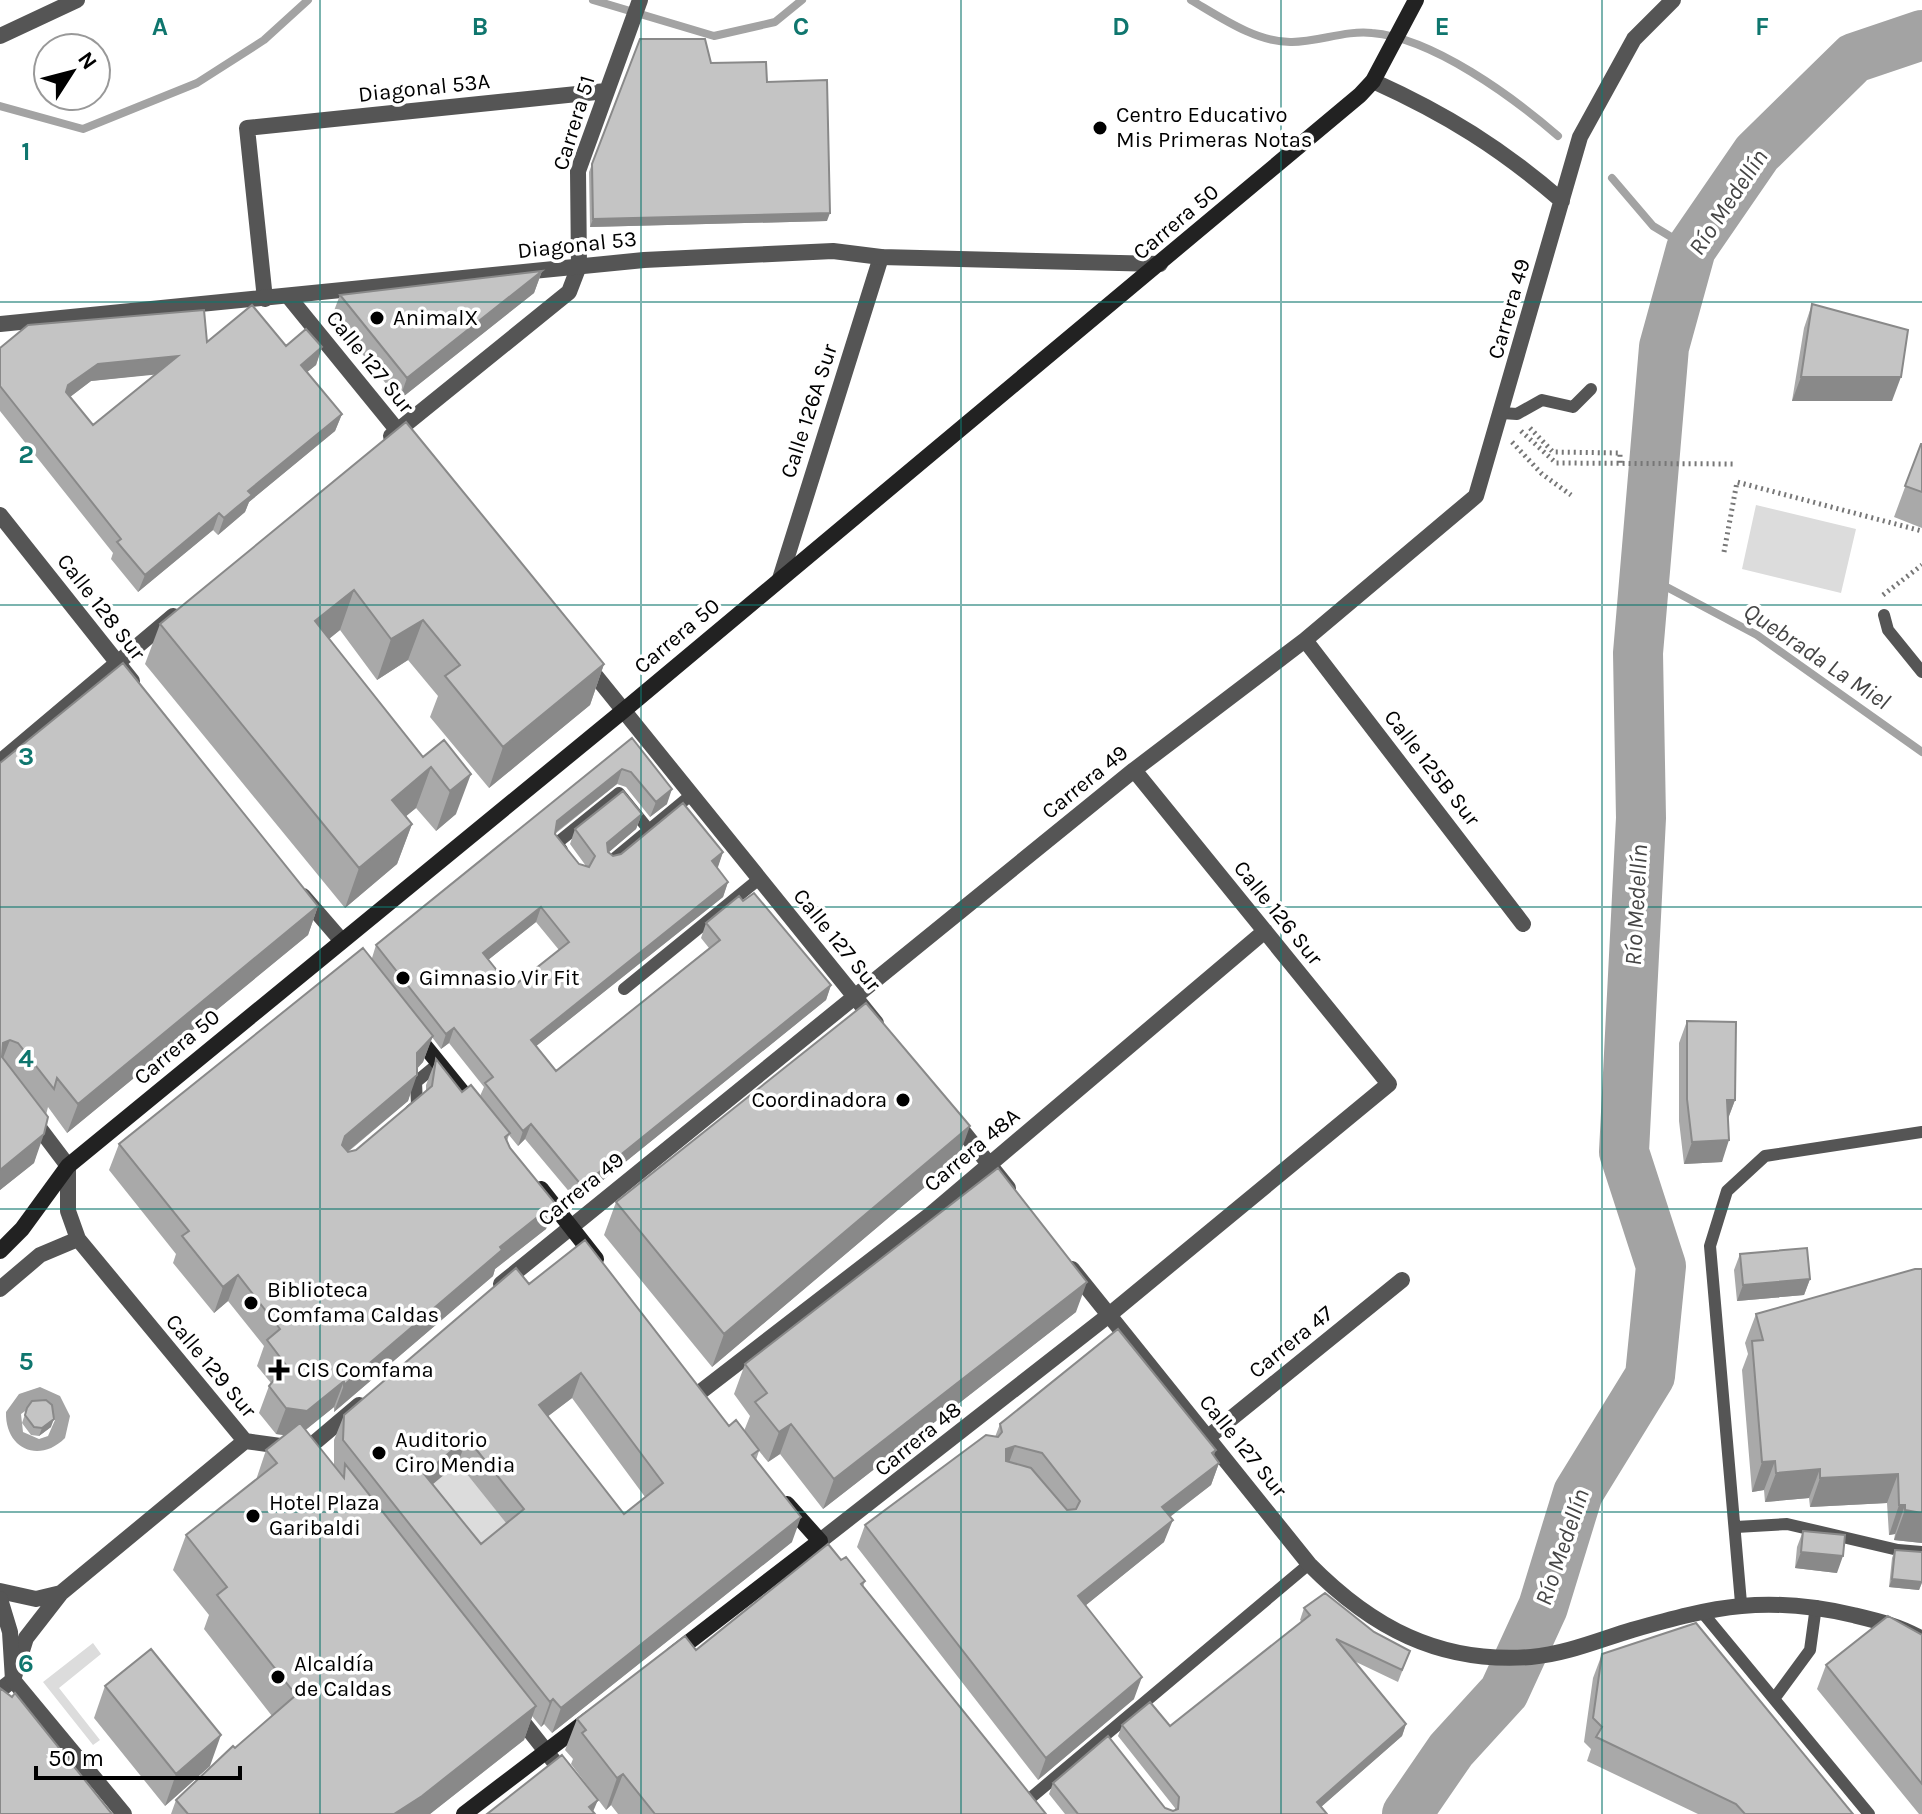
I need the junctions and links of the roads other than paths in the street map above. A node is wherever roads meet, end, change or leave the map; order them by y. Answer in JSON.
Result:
{"nodes":[{"id":1,"x":77,"y":0,"type":"edge"},
{"id":2,"x":640,"y":0,"type":"edge"},
{"id":3,"x":1416,"y":0,"type":"edge"},
{"id":4,"x":1673,"y":0,"type":"edge"},
{"id":5,"x":0,"y":36,"type":"edge"},
{"id":6,"x":1373,"y":81,"type":"junction"},
{"id":7,"x":606,"y":91,"type":"junction"},
{"id":8,"x":1562,"y":201,"type":"junction"},
{"id":9,"x":881,"y":257,"type":"junction"},
{"id":10,"x":1160,"y":264,"type":"junction"},
{"id":11,"x":579,"y":266,"type":"junction"},
{"id":12,"x":288,"y":296,"type":"junction"},
{"id":13,"x":265,"y":299,"type":"junction"},
{"id":14,"x":0,"y":324,"type":"edge"},
{"id":15,"x":1591,"y":389,"type":"dead end"},
{"id":16,"x":1502,"y":413,"type":"junction"},
{"id":17,"x":397,"y":430,"type":"junction"},
{"id":18,"x":378,"y":447,"type":"edge"},
{"id":19,"x":417,"y":455,"type":"edge"},
{"id":20,"x":0,"y":515,"type":"edge"},
{"id":21,"x":780,"y":579,"type":"junction"},
{"id":22,"x":191,"y":602,"type":"edge"},
{"id":23,"x":1884,"y":615,"type":"road end"},
{"id":24,"x":1305,"y":640,"type":"junction"},
{"id":25,"x":574,"y":650,"type":"edge"},
{"id":26,"x":118,"y":663,"type":"junction"},
{"id":27,"x":1922,"y":672,"type":"edge"},
{"id":28,"x":146,"y":699,"type":"edge"},
{"id":29,"x":623,"y":711,"type":"junction"},
{"id":30,"x":0,"y":762,"type":"edge"},
{"id":31,"x":1134,"y":770,"type":"junction"},
{"id":32,"x":691,"y":795,"type":"junction"},
{"id":33,"x":649,"y":830,"type":"junction"},
{"id":34,"x":610,"y":862,"type":"edge"},
{"id":35,"x":573,"y":863,"type":"edge"},
{"id":36,"x":289,"y":879,"type":"edge"},
{"id":37,"x":759,"y":879,"type":"junction"},
{"id":38,"x":1523,"y":924,"type":"dead end"},
{"id":39,"x":1265,"y":931,"type":"junction"},
{"id":40,"x":346,"y":946,"type":"junction"},
{"id":41,"x":624,"y":989,"type":"dead end"},
{"id":42,"x":854,"y":996,"type":"junction"},
{"id":43,"x":409,"y":1026,"type":"edge"},
{"id":44,"x":883,"y":1032,"type":"edge"},
{"id":45,"x":439,"y":1063,"type":"junction"},
{"id":46,"x":1389,"y":1084,"type":"joint"},
{"id":47,"x":19,"y":1102,"type":"edge"},
{"id":48,"x":941,"y":1104,"type":"edge"},
{"id":49,"x":485,"y":1121,"type":"edge"},
{"id":50,"x":395,"y":1123,"type":"edge"},
{"id":51,"x":1922,"y":1132,"type":"edge"},
{"id":52,"x":989,"y":1165,"type":"junction"},
{"id":53,"x":68,"y":1166,"type":"junction"},
{"id":54,"x":532,"y":1179,"type":"edge"},
{"id":55,"x":1017,"y":1199,"type":"edge"},
{"id":56,"x":570,"y":1225,"type":"junction"},
{"id":57,"x":78,"y":1239,"type":"junction"},
{"id":58,"x":0,"y":1251,"type":"edge"},
{"id":59,"x":1063,"y":1257,"type":"edge"},
{"id":60,"x":607,"y":1273,"type":"edge"},
{"id":61,"x":1402,"y":1280,"type":"dead end"},
{"id":62,"x":0,"y":1289,"type":"edge"},
{"id":63,"x":486,"y":1297,"type":"edge"},
{"id":64,"x":1109,"y":1315,"type":"junction"},
{"id":65,"x":699,"y":1393,"type":"edge"},
{"id":66,"x":367,"y":1398,"type":"edge"},
{"id":67,"x":1207,"y":1438,"type":"junction"},
{"id":68,"x":245,"y":1441,"type":"junction"},
{"id":69,"x":777,"y":1491,"type":"edge"},
{"id":70,"x":1736,"y":1527,"type":"junction"},
{"id":71,"x":825,"y":1547,"type":"junction"},
{"id":72,"x":1922,"y":1552,"type":"edge"},
{"id":73,"x":1309,"y":1564,"type":"junction"},
{"id":74,"x":0,"y":1591,"type":"edge"},
{"id":75,"x":61,"y":1593,"type":"junction"},
{"id":76,"x":0,"y":1599,"type":"edge"},
{"id":77,"x":1741,"y":1603,"type":"junction"},
{"id":78,"x":1816,"y":1606,"type":"junction"},
{"id":79,"x":1695,"y":1613,"type":"junction"},
{"id":80,"x":1922,"y":1639,"type":"edge"},
{"id":81,"x":655,"y":1668,"type":"edge"},
{"id":82,"x":6,"y":1685,"type":"edge"},
{"id":83,"x":1774,"y":1699,"type":"junction"},
{"id":84,"x":508,"y":1703,"type":"edge"},
{"id":85,"x":607,"y":1705,"type":"edge"},
{"id":86,"x":1106,"y":1736,"type":"junction"},
{"id":87,"x":1115,"y":1747,"type":"edge"},
{"id":88,"x":546,"y":1751,"type":"junction"},
{"id":89,"x":579,"y":1793,"type":"edge"},
{"id":90,"x":1028,"y":1802,"type":"edge"},
{"id":91,"x":124,"y":1814,"type":"edge"},
{"id":92,"x":464,"y":1814,"type":"edge"},
{"id":93,"x":1869,"y":1814,"type":"edge"}],
"edges":[{"from":1,"to":5,"type":"street"},
{"from":2,"to":7,"type":"street","name":"Carrera 51"},
{"from":3,"to":6,"type":"main road","name":"Carrera 50"},
{"from":4,"to":8,"type":"street","name":"Carrera 49"},
{"from":6,"to":8,"type":"street"},
{"from":6,"to":10,"type":"main road","name":"Carrera 50"},
{"from":7,"to":11,"type":"street","name":"Carrera 51"},
{"from":7,"to":13,"type":"street","name":"Diagonal 53A"},
{"from":8,"to":16,"type":"street","name":"Carrera 49"},
{"from":9,"to":10,"type":"street","name":"Diagonal 53"},
{"from":9,"to":11,"type":"street","name":"Diagonal 53"},
{"from":9,"to":21,"type":"street","name":"Calle 126A Sur"},
{"from":10,"to":21,"type":"main road","name":"Carrera 50"},
{"from":11,"to":12,"type":"street","name":"Diagonal 53"},
{"from":11,"to":17,"type":"street"},
{"from":12,"to":13,"type":"street","name":"Diagonal 53"},
{"from":12,"to":17,"type":"street","name":"Calle 127 Sur"},
{"from":13,"to":14,"type":"street","name":"Diagonal 53"},
{"from":15,"to":16,"type":"lane"},
{"from":16,"to":24,"type":"street","name":"Carrera 49"},
{"from":17,"to":18,"type":"street"},
{"from":17,"to":19,"type":"street","name":"Calle 127 Sur"},
{"from":20,"to":26,"type":"street","name":"Calle 128 Sur"},
{"from":21,"to":29,"type":"main road","name":"Carrera 50"},
{"from":22,"to":26,"type":"street"},
{"from":23,"to":27,"type":"lane"},
{"from":24,"to":31,"type":"street","name":"Carrera 49"},
{"from":24,"to":38,"type":"street","name":"Calle 125B Sur"},
{"from":25,"to":29,"type":"street","name":"Calle 127 Sur"},
{"from":26,"to":28,"type":"street","name":"Calle 128 Sur"},
{"from":26,"to":30,"type":"street"},
{"from":29,"to":32,"type":"street","name":"Calle 127 Sur"},
{"from":29,"to":40,"type":"main road","name":"Carrera 50"},
{"from":31,"to":39,"type":"street","name":"Calle 126 Sur"},
{"from":31,"to":42,"type":"street","name":"Carrera 49"},
{"from":32,"to":33,"type":"lane"},
{"from":32,"to":37,"type":"street","name":"Calle 127 Sur"},
{"from":33,"to":34,"type":"lane"},
{"from":33,"to":35,"type":"lane"},
{"from":36,"to":40,"type":"street"},
{"from":37,"to":41,"type":"lane"},
{"from":37,"to":42,"type":"street","name":"Calle 127 Sur"},
{"from":39,"to":46,"type":"street","name":"Calle 126 Sur"},
{"from":39,"to":52,"type":"street","name":"Carrera 48A"},
{"from":40,"to":53,"type":"main road","name":"Carrera 50"},
{"from":42,"to":44,"type":"street","name":"Calle 127 Sur"},
{"from":42,"to":56,"type":"street","name":"Carrera 49"},
{"from":43,"to":45,"type":"main road"},
{"from":45,"to":49,"type":"main road"},
{"from":45,"to":50,"type":"lane"},
{"from":46,"to":64,"type":"street","name":"Carrera 48"},
{"from":47,"to":53,"type":"street"},
{"from":48,"to":52,"type":"street"},
{"from":51,"to":70,"type":"lane"},
{"from":52,"to":55,"type":"street"},
{"from":52,"to":65,"type":"street","name":"Carrera 48A"},
{"from":53,"to":57,"type":"street","name":"Calle 129 Sur"},
{"from":53,"to":58,"type":"main road","name":"Carrera 50"},
{"from":54,"to":56,"type":"main road"},
{"from":56,"to":60,"type":"main road"},
{"from":56,"to":63,"type":"street","name":"Carrera 49"},
{"from":57,"to":62,"type":"street"},
{"from":57,"to":68,"type":"street","name":"Calle 129 Sur"},
{"from":59,"to":64,"type":"street","name":"Calle 127 Sur"},
{"from":61,"to":67,"type":"street","name":"Carrera 47"},
{"from":64,"to":67,"type":"street","name":"Calle 127 Sur"},
{"from":64,"to":71,"type":"street","name":"Carrera 48"},
{"from":66,"to":68,"type":"street","name":"Calle 129 Sur"},
{"from":67,"to":73,"type":"street","name":"Calle 127 Sur"},
{"from":68,"to":75,"type":"street"},
{"from":69,"to":71,"type":"main road"},
{"from":70,"to":72,"type":"lane"},
{"from":70,"to":77,"type":"lane"},
{"from":71,"to":81,"type":"main road","name":"Carrera 48"},
{"from":73,"to":79,"type":"street","name":"Calle 127 Sur"},
{"from":73,"to":86,"type":"lane"},
{"from":74,"to":75,"type":"street"},
{"from":75,"to":82,"type":"street"},
{"from":76,"to":82,"type":"street"},
{"from":77,"to":78,"type":"street"},
{"from":77,"to":79,"type":"street"},
{"from":78,"to":80,"type":"street"},
{"from":78,"to":83,"type":"lane"},
{"from":79,"to":83,"type":"lane"},
{"from":82,"to":91,"type":"street"},
{"from":83,"to":93,"type":"lane"},
{"from":84,"to":88,"type":"street"},
{"from":85,"to":88,"type":"main road"},
{"from":86,"to":87,"type":"lane"},
{"from":86,"to":90,"type":"lane"},
{"from":88,"to":89,"type":"street"},
{"from":88,"to":92,"type":"main road"}]}
